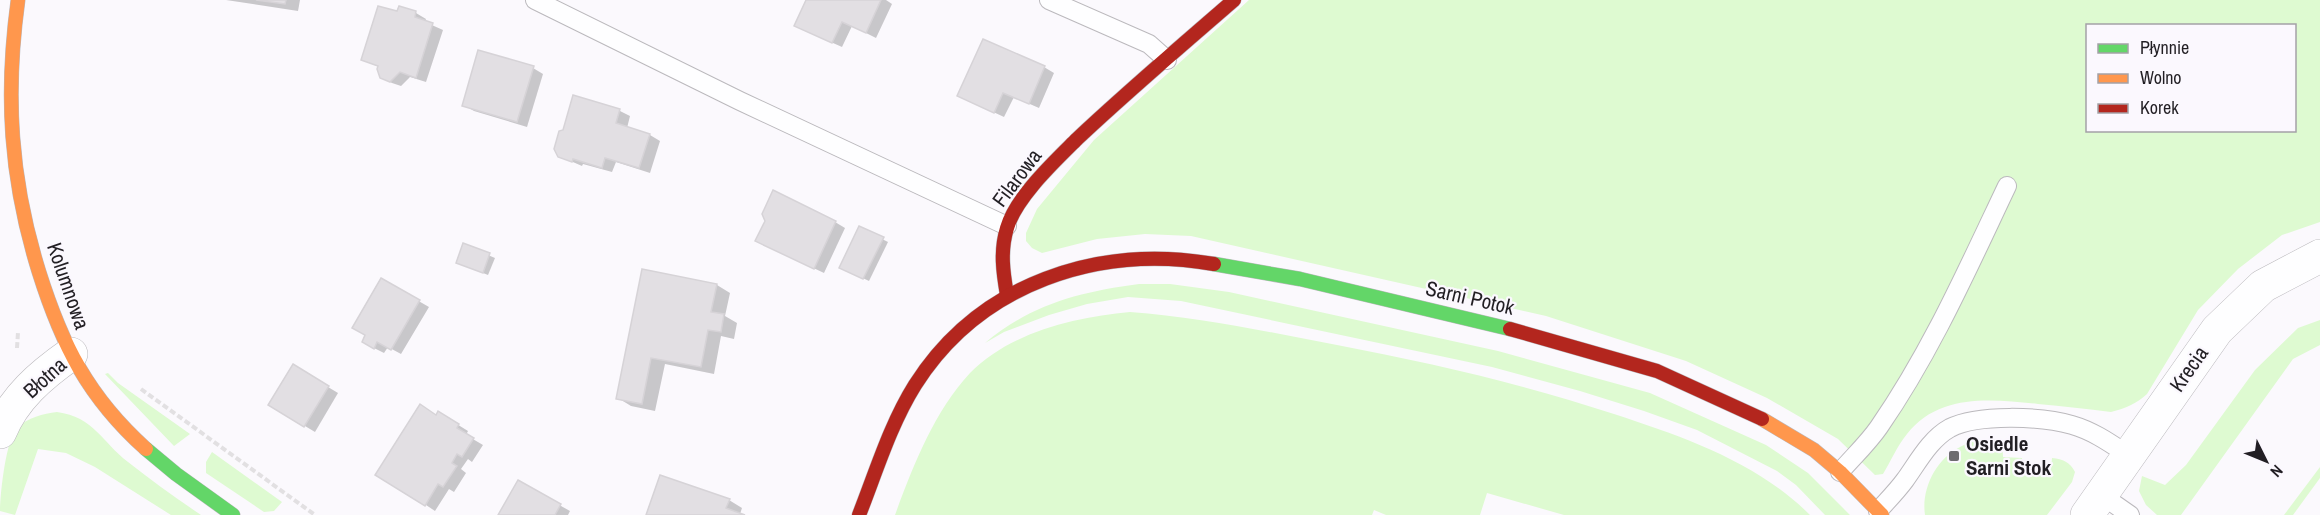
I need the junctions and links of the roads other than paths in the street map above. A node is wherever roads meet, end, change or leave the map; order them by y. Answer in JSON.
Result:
{"nodes":[{"id":1,"x":18,"y":0,"type":"edge"},
{"id":2,"x":535,"y":0,"type":"edge"},
{"id":3,"x":1049,"y":0,"type":"edge"},
{"id":4,"x":1234,"y":0,"type":"edge"},
{"id":5,"x":1167,"y":60,"type":"junction"},
{"id":6,"x":2007,"y":186,"type":"dead end"},
{"id":7,"x":1007,"y":226,"type":"junction"},
{"id":8,"x":2320,"y":256,"type":"edge"},
{"id":9,"x":1007,"y":295,"type":"junction"},
{"id":10,"x":71,"y":354,"type":"junction"},
{"id":11,"x":4,"y":412,"type":"edge"},
{"id":12,"x":2128,"y":455,"type":"junction"},
{"id":13,"x":1840,"y":472,"type":"junction"},
{"id":14,"x":2090,"y":509,"type":"edge"},
{"id":15,"x":1880,"y":513,"type":"edge"},
{"id":16,"x":233,"y":515,"type":"edge"},
{"id":17,"x":859,"y":515,"type":"edge"},
{"id":18,"x":2130,"y":515,"type":"edge"}],
"edges":[{"from":1,"to":10,"type":"street","name":"Kolumnowa"},
{"from":2,"to":7,"type":"lane"},
{"from":3,"to":5,"type":"lane"},
{"from":4,"to":5,"type":"street","name":"Filarowa"},
{"from":5,"to":7,"type":"street","name":"Filarowa"},
{"from":6,"to":13,"type":"lane"},
{"from":7,"to":9,"type":"street","name":"Filarowa"},
{"from":8,"to":12,"type":"street","name":"Krecia"},
{"from":9,"to":13,"type":"street","name":"Sarni Potok"},
{"from":9,"to":17,"type":"street"},
{"from":10,"to":11,"type":"street","name":"Błotna"},
{"from":10,"to":16,"type":"street","name":"Kolumnowa"},
{"from":12,"to":14,"type":"street","name":"Krecia"},
{"from":12,"to":15,"type":"lane"},
{"from":13,"to":15,"type":"street","name":"Sarni Potok"},
{"from":14,"to":18,"type":"lane"}]}
